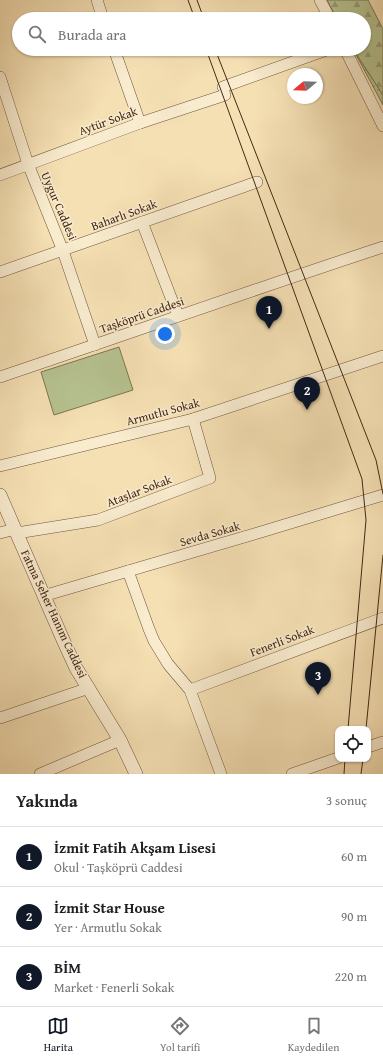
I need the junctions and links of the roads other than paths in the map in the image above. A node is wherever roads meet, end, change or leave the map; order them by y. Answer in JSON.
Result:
{"nodes":[{"id":1,"x":97,"y":0,"type":"edge"},
{"id":2,"x":320,"y":0,"type":"edge"},
{"id":3,"x":101,"y":12,"type":"edge"},
{"id":4,"x":326,"y":12,"type":"edge"},
{"id":5,"x":116,"y":56,"type":"edge"},
{"id":6,"x":312,"y":56,"type":"edge"},
{"id":7,"x":348,"y":56,"type":"edge"},
{"id":8,"x":0,"y":77,"type":"edge"},
{"id":9,"x":140,"y":123,"type":"junction"},
{"id":10,"x":383,"y":126,"type":"edge"},
{"id":11,"x":28,"y":164,"type":"junction"},
{"id":12,"x":0,"y":175,"type":"edge"},
{"id":13,"x":257,"y":182,"type":"dead end"},
{"id":14,"x":142,"y":222,"type":"junction"},
{"id":15,"x":383,"y":247,"type":"edge"},
{"id":16,"x":63,"y":251,"type":"junction"},
{"id":17,"x":0,"y":272,"type":"edge"},
{"id":18,"x":178,"y":316,"type":"junction"},
{"id":19,"x":95,"y":344,"type":"junction"},
{"id":20,"x":383,"y":356,"type":"edge"},
{"id":21,"x":0,"y":377,"type":"edge"},
{"id":22,"x":193,"y":419,"type":"junction"},
{"id":23,"x":0,"y":466,"type":"edge"},
{"id":24,"x":0,"y":495,"type":"edge"},
{"id":25,"x":383,"y":495,"type":"edge"},
{"id":26,"x":16,"y":531,"type":"junction"},
{"id":27,"x":0,"y":533,"type":"edge"},
{"id":28,"x":128,"y":571,"type":"junction"},
{"id":29,"x":44,"y":596,"type":"junction"},
{"id":30,"x":383,"y":618,"type":"edge"},
{"id":31,"x":89,"y":688,"type":"junction"},
{"id":32,"x":190,"y":690,"type":"junction"},
{"id":33,"x":0,"y":718,"type":"edge"},
{"id":34,"x":120,"y":740,"type":"junction"},
{"id":35,"x":383,"y":742,"type":"edge"},
{"id":36,"x":371,"y":746,"type":"edge"},
{"id":37,"x":335,"y":759,"type":"edge"},
{"id":38,"x":40,"y":774,"type":"edge"},
{"id":39,"x":136,"y":774,"type":"edge"},
{"id":40,"x":221,"y":774,"type":"edge"},
{"id":41,"x":292,"y":774,"type":"edge"}],
"edges":[{"from":1,"to":3,"type":"street"},
{"from":2,"to":4,"type":"street"},
{"from":5,"to":9,"type":"street"},
{"from":6,"to":9,"type":"street","name":"Aytür Sokak"},
{"from":7,"to":10,"type":"street"},
{"from":8,"to":11,"type":"street","name":"Uygur Caddesi"},
{"from":9,"to":11,"type":"street","name":"Aytür Sokak"},
{"from":11,"to":12,"type":"street","name":"Aytür Sokak"},
{"from":11,"to":16,"type":"street","name":"Uygur Caddesi"},
{"from":13,"to":14,"type":"street","name":"Baharlı Sokak"},
{"from":14,"to":16,"type":"street","name":"Baharlı Sokak"},
{"from":14,"to":18,"type":"street"},
{"from":15,"to":18,"type":"street","name":"Taşköprü Caddesi"},
{"from":16,"to":17,"type":"street","name":"Baharlı Sokak"},
{"from":16,"to":19,"type":"street","name":"Uygur Caddesi"},
{"from":18,"to":19,"type":"street","name":"Taşköprü Caddesi"},
{"from":19,"to":21,"type":"street","name":"Taşköprü Caddesi"},
{"from":20,"to":22,"type":"street","name":"Armutlu Sokak"},
{"from":22,"to":23,"type":"street","name":"Armutlu Sokak"},
{"from":22,"to":26,"type":"street","name":"Ataşlar Sokak"},
{"from":24,"to":26,"type":"street","name":"Fatma Seher Hanım Caddesi"},
{"from":25,"to":28,"type":"street","name":"Sevda Sokak"},
{"from":26,"to":27,"type":"street"},
{"from":26,"to":29,"type":"street","name":"Fatma Seher Hanım Caddesi"},
{"from":28,"to":29,"type":"street","name":"Sevda Sokak"},
{"from":28,"to":32,"type":"street"},
{"from":29,"to":31,"type":"street","name":"Fatma Seher Hanım Caddesi"},
{"from":30,"to":32,"type":"street","name":"Fenerli Sokak"},
{"from":31,"to":33,"type":"street"},
{"from":31,"to":34,"type":"street","name":"Fatma Seher Hanım Caddesi"},
{"from":32,"to":40,"type":"street"},
{"from":34,"to":38,"type":"street"},
{"from":34,"to":39,"type":"street","name":"Fatma Seher Hanım Caddesi"},
{"from":35,"to":36,"type":"street"},
{"from":37,"to":41,"type":"street"}]}
